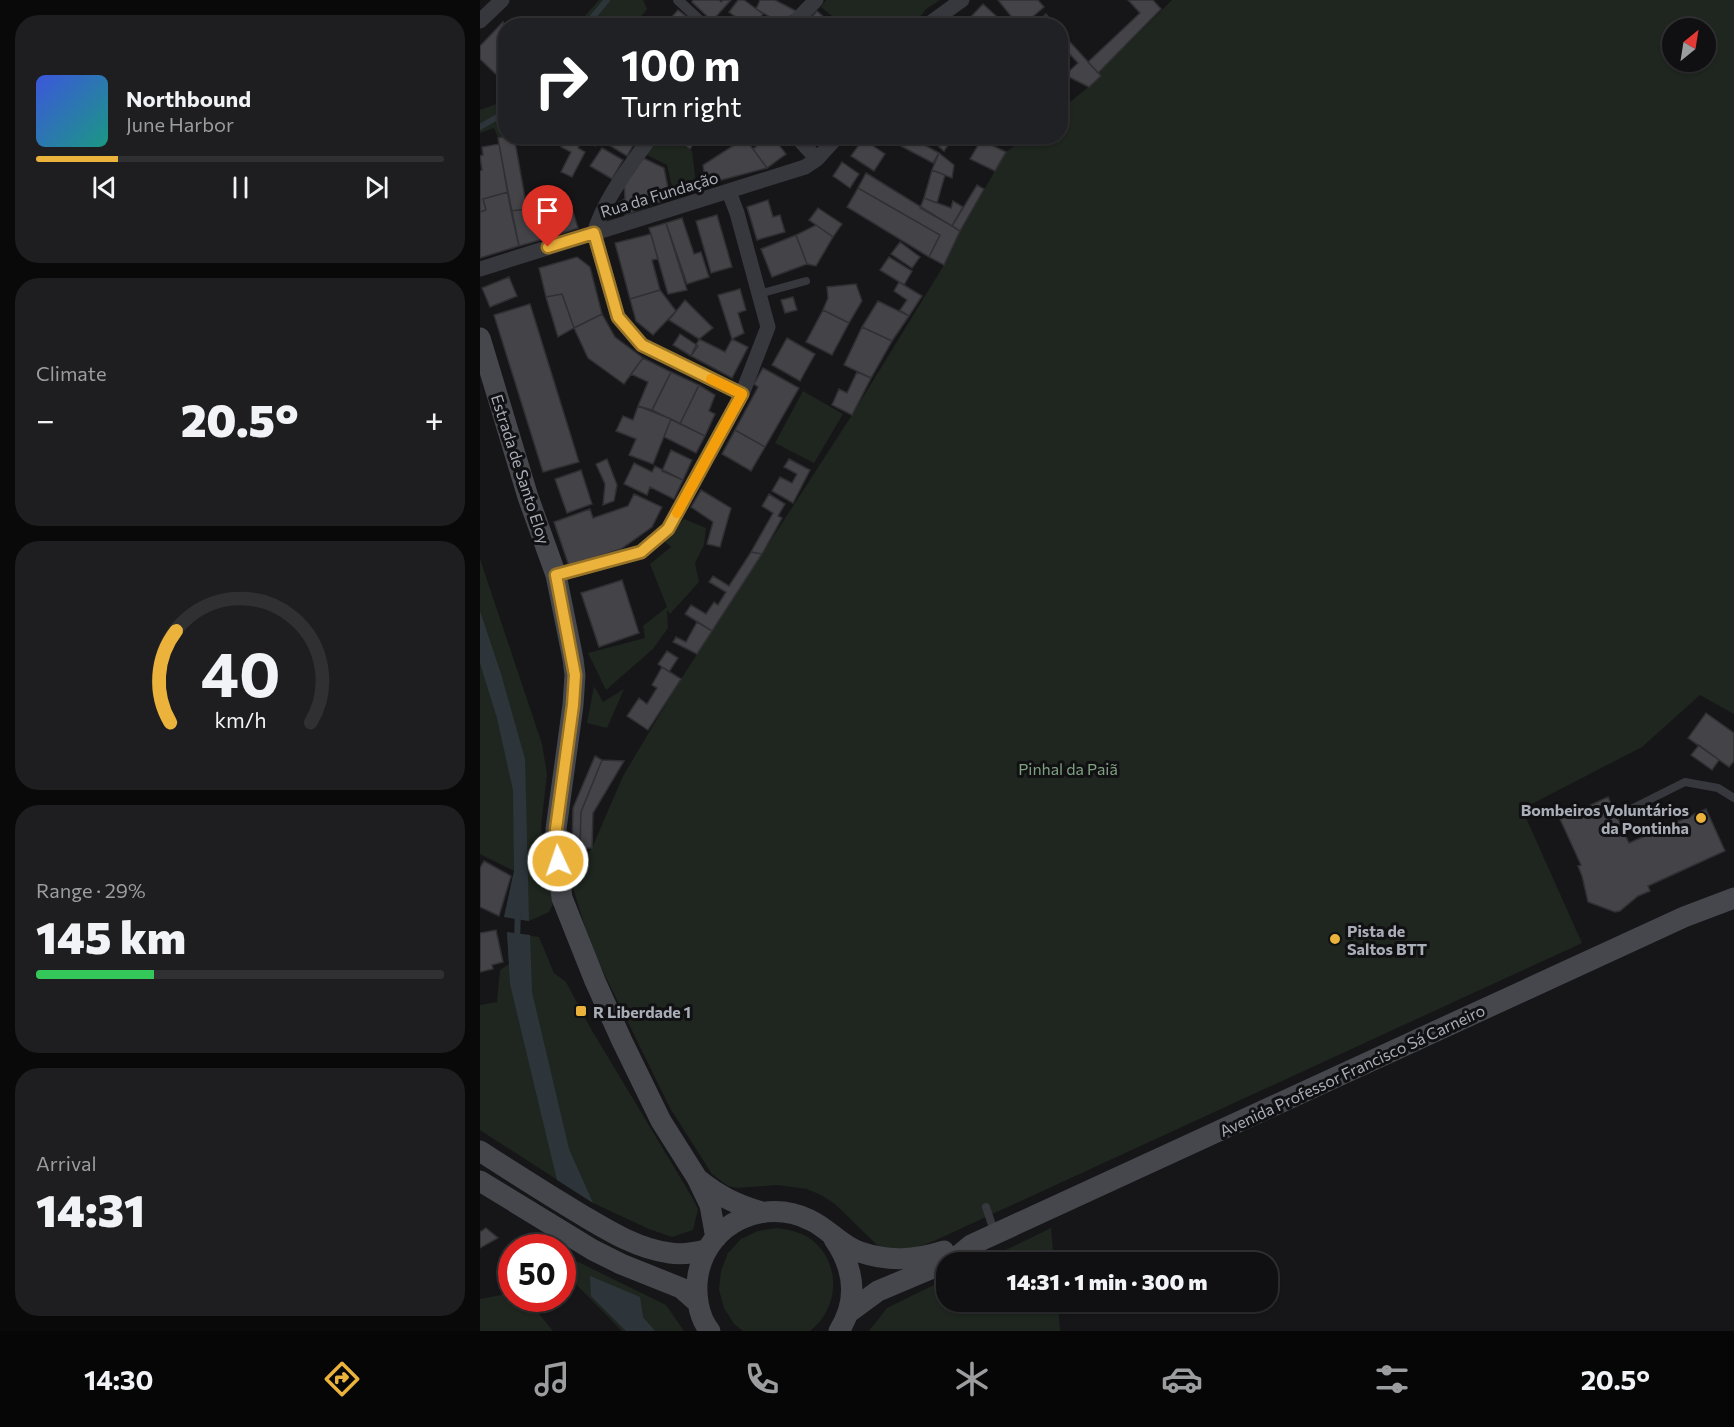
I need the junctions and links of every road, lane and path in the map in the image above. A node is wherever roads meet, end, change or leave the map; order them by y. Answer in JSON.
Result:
{"nodes":[{"id":1,"x":502,"y":0,"type":"edge"},
{"id":2,"x":678,"y":0,"type":"edge"},
{"id":3,"x":816,"y":0,"type":"edge"},
{"id":4,"x":962,"y":0,"type":"edge"},
{"id":5,"x":697,"y":18,"type":"edge"},
{"id":6,"x":798,"y":18,"type":"edge"},
{"id":7,"x":937,"y":18,"type":"edge"},
{"id":8,"x":480,"y":21,"type":"edge"},
{"id":9,"x":646,"y":144,"type":"edge"},
{"id":10,"x":803,"y":144,"type":"edge"},
{"id":11,"x":831,"y":144,"type":"edge"},
{"id":12,"x":817,"y":159,"type":"junction"},
{"id":13,"x":729,"y":192,"type":"junction"},
{"id":14,"x":594,"y":233,"type":"junction"},
{"id":15,"x":480,"y":269,"type":"edge"},
{"id":16,"x":806,"y":281,"type":"dead end"},
{"id":17,"x":759,"y":294,"type":"junction"},
{"id":18,"x":480,"y":338,"type":"edge"},
{"id":19,"x":742,"y":394,"type":"junction"},
{"id":20,"x":556,"y":575,"type":"junction"},
{"id":21,"x":1734,"y":798,"type":"edge"},
{"id":22,"x":1629,"y":810,"type":"dead end"},
{"id":23,"x":1734,"y":898,"type":"edge"},
{"id":24,"x":480,"y":1151,"type":"edge"},
{"id":25,"x":697,"y":1178,"type":"junction"},
{"id":26,"x":480,"y":1181,"type":"edge"},
{"id":27,"x":986,"y":1207,"type":"dead end"},
{"id":28,"x":762,"y":1212,"type":"junction"},
{"id":29,"x":995,"y":1234,"type":"junction"},
{"id":30,"x":832,"y":1236,"type":"junction"},
{"id":31,"x":711,"y":1244,"type":"junction"},
{"id":32,"x":971,"y":1245,"type":"junction"},
{"id":33,"x":698,"y":1303,"type":"junction"},
{"id":34,"x":842,"y":1326,"type":"edge"},
{"id":35,"x":710,"y":1331,"type":"edge"}],
"edges":[{"from":1,"to":8,"type":"street"},
{"from":2,"to":5,"type":"street"},
{"from":3,"to":6,"type":"street"},
{"from":4,"to":7,"type":"street"},
{"from":9,"to":14,"type":"street"},
{"from":10,"to":12,"type":"street"},
{"from":11,"to":12,"type":"street","name":"Rua da Fundação"},
{"from":12,"to":13,"type":"street","name":"Rua da Fundação"},
{"from":13,"to":14,"type":"street","name":"Rua da Fundação"},
{"from":13,"to":17,"type":"street"},
{"from":14,"to":15,"type":"street","name":"Rua da Fundação"},
{"from":14,"to":19,"type":"street"},
{"from":16,"to":17,"type":"lane"},
{"from":17,"to":19,"type":"street"},
{"from":18,"to":20,"type":"main road","name":"Estrada de Santo Eloy"},
{"from":19,"to":20,"type":"street"},
{"from":20,"to":25,"type":"main road","name":"Estrada de Santo Eloy"},
{"from":21,"to":22,"type":"lane"},
{"from":23,"to":29,"type":"main road","name":"Avenida Professor Francisco Sá Carneiro"},
{"from":24,"to":31,"type":"main road"},
{"from":25,"to":28,"type":"main road","name":"Estrada de Santo Eloy"},
{"from":25,"to":31,"type":"main road","name":"Estrada de Santo Eloy"},
{"from":26,"to":33,"type":"main road"},
{"from":27,"to":29,"type":"lane"},
{"from":28,"to":30,"type":"main road"},
{"from":28,"to":31,"type":"main road"},
{"from":29,"to":32,"type":"main road","name":"Avenida Professor Francisco Sá Carneiro"},
{"from":30,"to":32,"type":"main road"},
{"from":30,"to":34,"type":"main road"},
{"from":31,"to":33,"type":"main road"},
{"from":32,"to":34,"type":"main road"},
{"from":33,"to":35,"type":"main road"}]}
